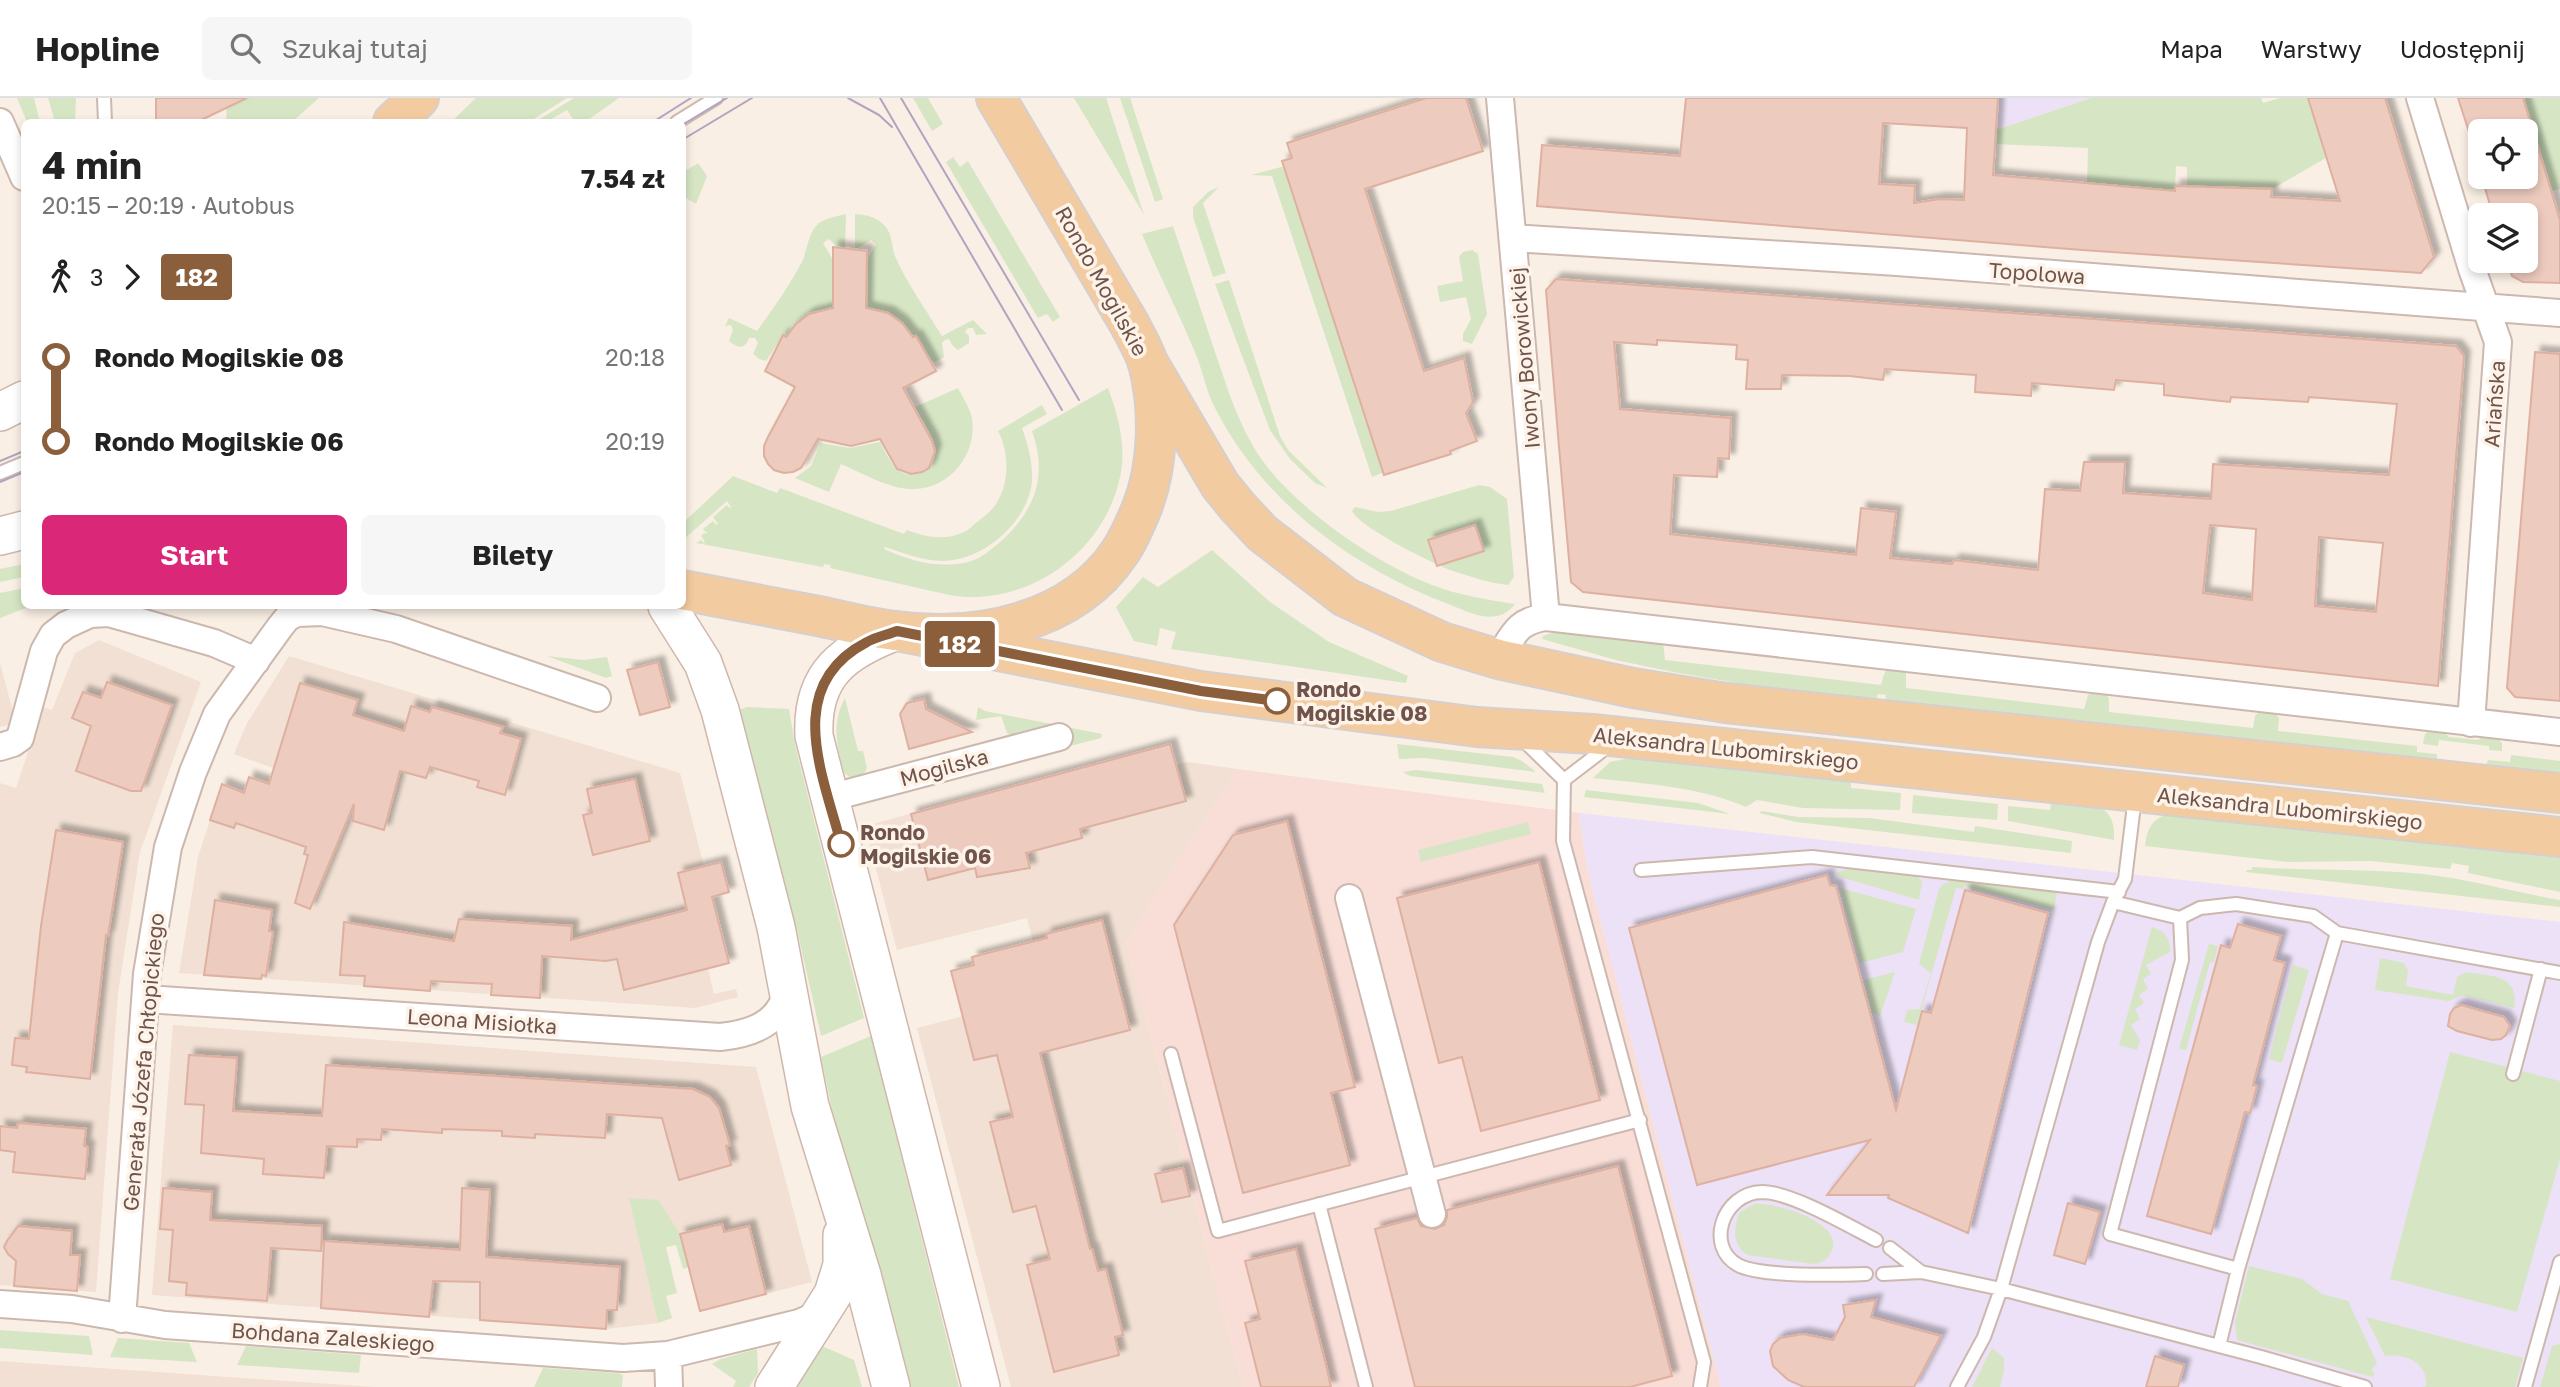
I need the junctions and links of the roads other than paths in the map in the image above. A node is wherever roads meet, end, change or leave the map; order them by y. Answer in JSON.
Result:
{"nodes":[{"id":1,"x":104,"y":98,"type":"edge"},
{"id":2,"x":419,"y":98,"type":"edge"},
{"id":3,"x":716,"y":98,"type":"edge"},
{"id":4,"x":996,"y":98,"type":"edge"},
{"id":5,"x":1500,"y":98,"type":"edge"},
{"id":6,"x":2420,"y":98,"type":"edge"},
{"id":7,"x":1018,"y":115,"type":"edge"},
{"id":8,"x":105,"y":119,"type":"edge"},
{"id":9,"x":396,"y":119,"type":"edge"},
{"id":10,"x":682,"y":119,"type":"edge"},
{"id":11,"x":0,"y":122,"type":"edge"},
{"id":12,"x":21,"y":170,"type":"edge"},
{"id":13,"x":1513,"y":238,"type":"junction"},
{"id":14,"x":2485,"y":307,"type":"junction"},
{"id":15,"x":2560,"y":313,"type":"edge"},
{"id":16,"x":1147,"y":361,"type":"junction"},
{"id":17,"x":21,"y":402,"type":"edge"},
{"id":18,"x":0,"y":412,"type":"edge"},
{"id":19,"x":21,"y":464,"type":"edge"},
{"id":20,"x":0,"y":472,"type":"edge"},
{"id":21,"x":21,"y":531,"type":"edge"},
{"id":22,"x":0,"y":536,"type":"edge"},
{"id":23,"x":686,"y":591,"type":"edge"},
{"id":24,"x":669,"y":609,"type":"edge"},
{"id":25,"x":1546,"y":617,"type":"junction"},
{"id":26,"x":897,"y":631,"type":"junction"},
{"id":27,"x":1498,"y":659,"type":"junction"},
{"id":28,"x":256,"y":661,"type":"junction"},
{"id":29,"x":597,"y":698,"type":"dead end"},
{"id":30,"x":2471,"y":723,"type":"junction"},
{"id":31,"x":1512,"y":729,"type":"junction"},
{"id":32,"x":2560,"y":732,"type":"edge"},
{"id":33,"x":1059,"y":737,"type":"dead end"},
{"id":34,"x":1620,"y":737,"type":"junction"},
{"id":35,"x":0,"y":747,"type":"edge"},
{"id":36,"x":1564,"y":780,"type":"junction"},
{"id":37,"x":2136,"y":792,"type":"junction"},
{"id":38,"x":2560,"y":793,"type":"edge"},
{"id":39,"x":829,"y":798,"type":"junction"},
{"id":40,"x":2560,"y":837,"type":"edge"},
{"id":41,"x":1641,"y":870,"type":"dead end"},
{"id":42,"x":2116,"y":897,"type":"junction"},
{"id":43,"x":1349,"y":898,"type":"dead end"},
{"id":44,"x":2180,"y":918,"type":"junction"},
{"id":45,"x":2337,"y":933,"type":"junction"},
{"id":46,"x":2541,"y":969,"type":"junction"},
{"id":47,"x":2560,"y":973,"type":"edge"},
{"id":48,"x":787,"y":981,"type":"junction"},
{"id":49,"x":146,"y":999,"type":"junction"},
{"id":50,"x":1171,"y":1054,"type":"dead end"},
{"id":51,"x":2513,"y":1074,"type":"dead end"},
{"id":52,"x":1640,"y":1121,"type":"junction"},
{"id":53,"x":1423,"y":1177,"type":"junction"},
{"id":54,"x":1320,"y":1204,"type":"junction"},
{"id":55,"x":841,"y":1210,"type":"junction"},
{"id":56,"x":1432,"y":1214,"type":"dead end"},
{"id":57,"x":1876,"y":1240,"type":"dead end"},
{"id":58,"x":1890,"y":1248,"type":"dead end"},
{"id":59,"x":2560,"y":1262,"type":"edge"},
{"id":60,"x":2238,"y":1269,"type":"junction"},
{"id":61,"x":1921,"y":1272,"type":"junction"},
{"id":62,"x":1867,"y":1274,"type":"dead end"},
{"id":63,"x":1883,"y":1274,"type":"dead end"},
{"id":64,"x":2001,"y":1289,"type":"junction"},
{"id":65,"x":0,"y":1304,"type":"edge"},
{"id":66,"x":820,"y":1314,"type":"junction"},
{"id":67,"x":122,"y":1319,"type":"junction"},
{"id":68,"x":2219,"y":1346,"type":"junction"},
{"id":69,"x":668,"y":1355,"type":"junction"},
{"id":70,"x":669,"y":1387,"type":"edge"},
{"id":71,"x":774,"y":1387,"type":"edge"},
{"id":72,"x":891,"y":1387,"type":"edge"},
{"id":73,"x":981,"y":1387,"type":"edge"},
{"id":74,"x":1366,"y":1387,"type":"edge"},
{"id":75,"x":1700,"y":1387,"type":"edge"},
{"id":76,"x":1957,"y":1387,"type":"edge"},
{"id":77,"x":2365,"y":1387,"type":"edge"},
{"id":78,"x":2525,"y":1387,"type":"edge"}],
"edges":[{"from":1,"to":8,"type":"lane"},
{"from":2,"to":9,"type":"main road"},
{"from":3,"to":10,"type":"lane"},
{"from":4,"to":7,"type":"main road","name":"Rondo Mogilskie"},
{"from":5,"to":13,"type":"street","name":"Iwony Borowickiej"},
{"from":6,"to":14,"type":"street","name":"Ariańska"},
{"from":7,"to":16,"type":"main road","name":"Rondo Mogilskie"},
{"from":11,"to":12,"type":"street"},
{"from":13,"to":14,"type":"street","name":"Topolowa"},
{"from":13,"to":25,"type":"street","name":"Iwony Borowickiej"},
{"from":14,"to":15,"type":"street","name":"Topolowa"},
{"from":14,"to":30,"type":"street","name":"Ariańska"},
{"from":16,"to":26,"type":"main road","name":"Rondo Mogilskie"},
{"from":16,"to":27,"type":"main road","name":"Aleksandra Lubomirskiego"},
{"from":17,"to":18,"type":"street"},
{"from":19,"to":20,"type":"lane"},
{"from":21,"to":22,"type":"street"},
{"from":23,"to":26,"type":"main road","name":"Rondo Mogilskie"},
{"from":24,"to":48,"type":"street"},
{"from":25,"to":27,"type":"street"},
{"from":25,"to":30,"type":"street"},
{"from":26,"to":31,"type":"main road","name":"Aleksandra Lubomirskiego"},
{"from":26,"to":39,"type":"street"},
{"from":27,"to":38,"type":"main road","name":"Aleksandra Lubomirskiego"},
{"from":28,"to":29,"type":"street","name":"Generała Józefa Chłopickiego"},
{"from":28,"to":35,"type":"street"},
{"from":28,"to":49,"type":"street","name":"Generała Józefa Chłopickiego"},
{"from":30,"to":32,"type":"street"},
{"from":31,"to":34,"type":"main road","name":"Aleksandra Lubomirskiego"},
{"from":31,"to":36,"type":"lane"},
{"from":33,"to":39,"type":"street","name":"Mogilska"},
{"from":34,"to":36,"type":"lane"},
{"from":34,"to":37,"type":"main road","name":"Aleksandra Lubomirskiego"},
{"from":36,"to":52,"type":"lane"},
{"from":37,"to":40,"type":"main road","name":"Aleksandra Lubomirskiego"},
{"from":37,"to":42,"type":"lane"},
{"from":39,"to":73,"type":"street"},
{"from":41,"to":42,"type":"lane"},
{"from":42,"to":44,"type":"lane"},
{"from":42,"to":64,"type":"lane"},
{"from":43,"to":53,"type":"street"},
{"from":44,"to":45,"type":"lane"},
{"from":44,"to":60,"type":"lane"},
{"from":45,"to":46,"type":"lane"},
{"from":45,"to":60,"type":"lane"},
{"from":46,"to":47,"type":"lane"},
{"from":46,"to":51,"type":"lane"},
{"from":48,"to":49,"type":"street","name":"Leona Misiołka"},
{"from":48,"to":55,"type":"street"},
{"from":49,"to":67,"type":"street","name":"Generała Józefa Chłopickiego"},
{"from":50,"to":54,"type":"lane"},
{"from":52,"to":53,"type":"lane"},
{"from":52,"to":75,"type":"lane"},
{"from":53,"to":54,"type":"lane"},
{"from":53,"to":56,"type":"street"},
{"from":54,"to":74,"type":"lane"},
{"from":55,"to":66,"type":"street"},
{"from":55,"to":72,"type":"street"},
{"from":57,"to":62,"type":"lane"},
{"from":58,"to":61,"type":"lane"},
{"from":59,"to":78,"type":"lane"},
{"from":60,"to":68,"type":"lane"},
{"from":61,"to":63,"type":"lane"},
{"from":61,"to":64,"type":"lane"},
{"from":64,"to":68,"type":"lane"},
{"from":64,"to":76,"type":"lane"},
{"from":65,"to":67,"type":"street","name":"Bohdana Zaleskiego"},
{"from":66,"to":69,"type":"street","name":"Bohdana Zaleskiego"},
{"from":66,"to":71,"type":"street"},
{"from":67,"to":69,"type":"street","name":"Bohdana Zaleskiego"},
{"from":68,"to":77,"type":"lane"},
{"from":69,"to":70,"type":"street"}]}
